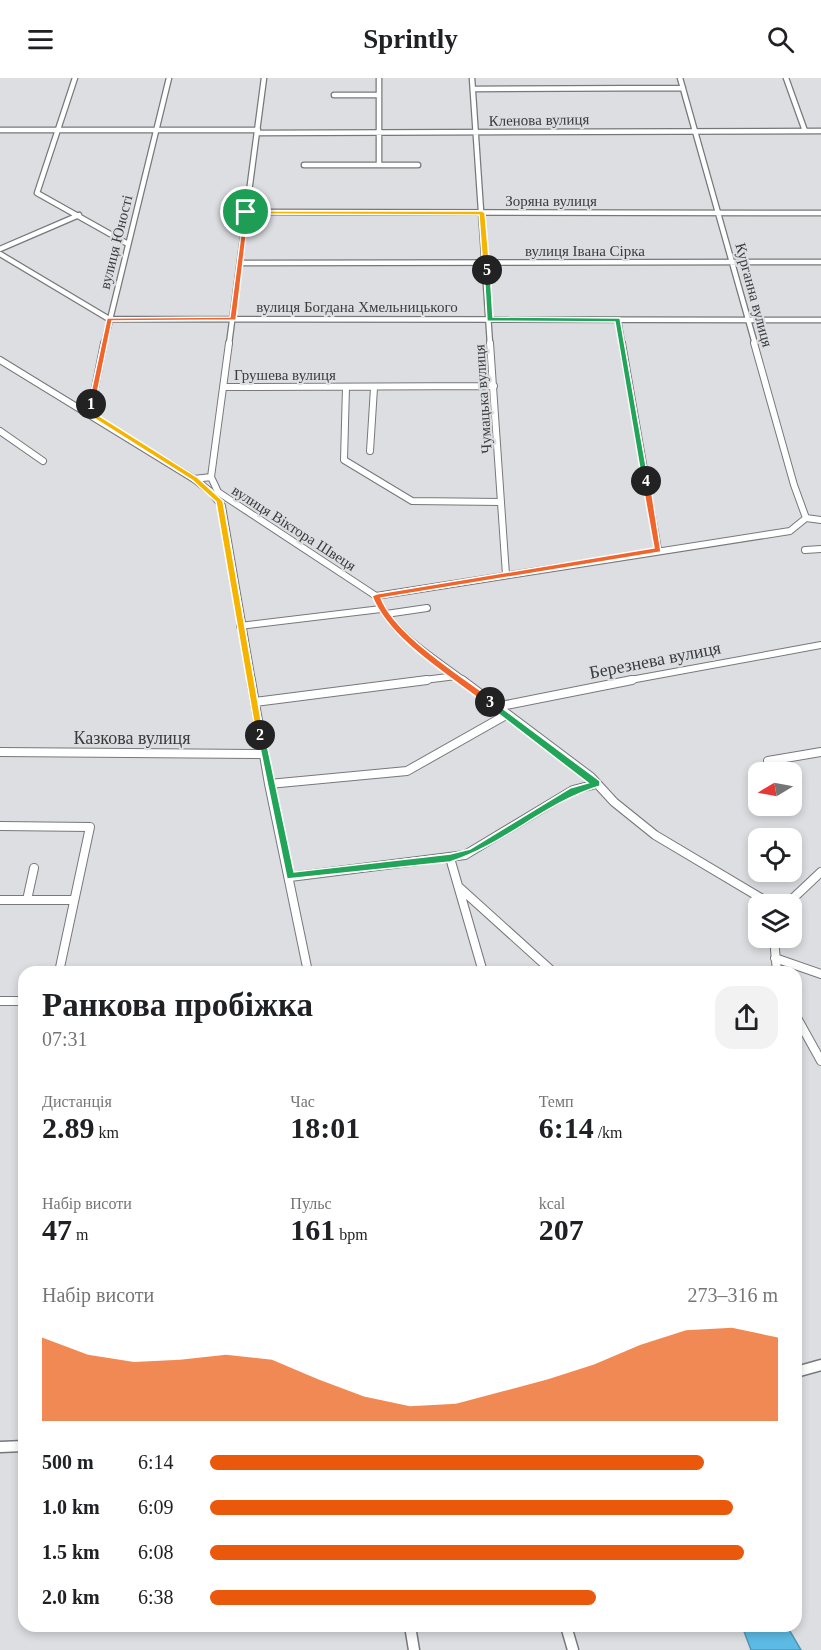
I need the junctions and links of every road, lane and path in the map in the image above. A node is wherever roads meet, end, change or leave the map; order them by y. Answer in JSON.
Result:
{"nodes":[{"id":1,"x":75,"y":78,"type":"edge"},
{"id":2,"x":169,"y":78,"type":"edge"},
{"id":3,"x":264,"y":78,"type":"edge"},
{"id":4,"x":379,"y":78,"type":"edge"},
{"id":5,"x":472,"y":78,"type":"edge"},
{"id":6,"x":680,"y":78,"type":"edge"},
{"id":7,"x":786,"y":78,"type":"edge"},
{"id":8,"x":683,"y":88,"type":"junction"},
{"id":9,"x":473,"y":89,"type":"junction"},
{"id":10,"x":334,"y":95,"type":"dead end"},
{"id":11,"x":379,"y":95,"type":"junction"},
{"id":12,"x":0,"y":130,"type":"edge"},
{"id":13,"x":154,"y":130,"type":"junction"},
{"id":14,"x":57,"y":131,"type":"junction"},
{"id":15,"x":257,"y":131,"type":"junction"},
{"id":16,"x":694,"y":131,"type":"junction"},
{"id":17,"x":805,"y":131,"type":"junction"},
{"id":18,"x":821,"y":131,"type":"edge"},
{"id":19,"x":477,"y":132,"type":"junction"},
{"id":20,"x":380,"y":133,"type":"junction"},
{"id":21,"x":304,"y":165,"type":"dead end"},
{"id":22,"x":379,"y":165,"type":"junction"},
{"id":23,"x":418,"y":165,"type":"dead end"},
{"id":24,"x":246,"y":212,"type":"junction"},
{"id":25,"x":482,"y":213,"type":"junction"},
{"id":26,"x":719,"y":213,"type":"junction"},
{"id":27,"x":821,"y":213,"type":"edge"},
{"id":28,"x":79,"y":215,"type":"junction"},
{"id":29,"x":128,"y":244,"type":"junction"},
{"id":30,"x":0,"y":249,"type":"edge"},
{"id":31,"x":0,"y":254,"type":"edge"},
{"id":32,"x":821,"y":262,"type":"edge"},
{"id":33,"x":241,"y":263,"type":"junction"},
{"id":34,"x":486,"y":263,"type":"junction"},
{"id":35,"x":733,"y":263,"type":"junction"},
{"id":36,"x":109,"y":319,"type":"junction"},
{"id":37,"x":233,"y":319,"type":"junction"},
{"id":38,"x":489,"y":320,"type":"junction"},
{"id":39,"x":618,"y":320,"type":"junction"},
{"id":40,"x":748,"y":320,"type":"junction"},
{"id":41,"x":821,"y":320,"type":"edge"},
{"id":42,"x":0,"y":360,"type":"edge"},
{"id":43,"x":494,"y":386,"type":"junction"},
{"id":44,"x":224,"y":387,"type":"junction"},
{"id":45,"x":346,"y":387,"type":"junction"},
{"id":46,"x":374,"y":388,"type":"junction"},
{"id":47,"x":90,"y":413,"type":"junction"},
{"id":48,"x":0,"y":431,"type":"edge"},
{"id":49,"x":370,"y":452,"type":"dead end"},
{"id":50,"x":43,"y":461,"type":"dead end"},
{"id":51,"x":211,"y":477,"type":"junction"},
{"id":52,"x":194,"y":479,"type":"junction"},
{"id":53,"x":501,"y":502,"type":"junction"},
{"id":54,"x":806,"y":518,"type":"junction"},
{"id":55,"x":821,"y":520,"type":"edge"},
{"id":56,"x":821,"y":549,"type":"edge"},
{"id":57,"x":658,"y":550,"type":"junction"},
{"id":58,"x":805,"y":550,"type":"dead end"},
{"id":59,"x":506,"y":576,"type":"junction"},
{"id":60,"x":376,"y":596,"type":"junction"},
{"id":61,"x":427,"y":608,"type":"dead end"},
{"id":62,"x":384,"y":612,"type":"junction"},
{"id":63,"x":240,"y":626,"type":"junction"},
{"id":64,"x":821,"y":645,"type":"edge"},
{"id":65,"x":456,"y":676,"type":"junction"},
{"id":66,"x":255,"y":702,"type":"junction"},
{"id":67,"x":496,"y":707,"type":"junction"},
{"id":68,"x":506,"y":715,"type":"junction"},
{"id":69,"x":0,"y":752,"type":"edge"},
{"id":70,"x":821,"y":752,"type":"edge"},
{"id":71,"x":264,"y":754,"type":"junction"},
{"id":72,"x":768,"y":761,"type":"dead end"},
{"id":73,"x":269,"y":784,"type":"junction"},
{"id":74,"x":596,"y":784,"type":"junction"},
{"id":75,"x":0,"y":826,"type":"edge"},
{"id":76,"x":450,"y":858,"type":"junction"},
{"id":77,"x":34,"y":868,"type":"dead end"},
{"id":78,"x":821,"y":872,"type":"edge"},
{"id":79,"x":290,"y":877,"type":"junction"},
{"id":80,"x":460,"y":888,"type":"junction"},
{"id":81,"x":757,"y":894,"type":"edge"},
{"id":82,"x":798,"y":894,"type":"edge"},
{"id":83,"x":0,"y":900,"type":"edge"},
{"id":84,"x":27,"y":900,"type":"junction"},
{"id":85,"x":74,"y":900,"type":"junction"},
{"id":86,"x":774,"y":948,"type":"edge"},
{"id":87,"x":775,"y":958,"type":"junction"},
{"id":88,"x":60,"y":966,"type":"edge"},
{"id":89,"x":307,"y":966,"type":"edge"},
{"id":90,"x":481,"y":966,"type":"edge"},
{"id":91,"x":546,"y":966,"type":"edge"},
{"id":92,"x":776,"y":966,"type":"edge"},
{"id":93,"x":798,"y":966,"type":"edge"},
{"id":94,"x":802,"y":967,"type":"edge"},
{"id":95,"x":821,"y":974,"type":"edge"},
{"id":96,"x":0,"y":1001,"type":"edge"},
{"id":97,"x":18,"y":1001,"type":"edge"},
{"id":98,"x":802,"y":1027,"type":"edge"},
{"id":99,"x":821,"y":1061,"type":"edge"},
{"id":100,"x":821,"y":1365,"type":"edge"},
{"id":101,"x":802,"y":1370,"type":"edge"},
{"id":102,"x":18,"y":1446,"type":"edge"},
{"id":103,"x":0,"y":1447,"type":"edge"},
{"id":104,"x":411,"y":1632,"type":"edge"},
{"id":105,"x":568,"y":1632,"type":"edge"},
{"id":106,"x":414,"y":1650,"type":"edge"},
{"id":107,"x":573,"y":1650,"type":"edge"}],
"edges":[{"from":1,"to":14,"type":"street"},
{"from":2,"to":13,"type":"street","name":"вулиця Юності"},
{"from":3,"to":15,"type":"street","name":"вулиця Віктора Швеця"},
{"from":4,"to":11,"type":"street"},
{"from":5,"to":9,"type":"street","name":"Чумацька вулиця"},
{"from":6,"to":8,"type":"street","name":"Курганна вулиця"},
{"from":7,"to":17,"type":"street"},
{"from":8,"to":9,"type":"street"},
{"from":8,"to":16,"type":"street","name":"Курганна вулиця"},
{"from":9,"to":19,"type":"street","name":"Чумацька вулиця"},
{"from":10,"to":11,"type":"street"},
{"from":11,"to":20,"type":"street"},
{"from":12,"to":14,"type":"street","name":"Кленова вулиця"},
{"from":13,"to":14,"type":"street","name":"Кленова вулиця"},
{"from":13,"to":15,"type":"street","name":"Кленова вулиця"},
{"from":13,"to":29,"type":"street","name":"вулиця Юності"},
{"from":14,"to":28,"type":"street"},
{"from":15,"to":20,"type":"street","name":"Кленова вулиця"},
{"from":15,"to":24,"type":"street","name":"вулиця Віктора Швеця"},
{"from":16,"to":17,"type":"street","name":"Кленова вулиця"},
{"from":16,"to":19,"type":"street","name":"Кленова вулиця"},
{"from":16,"to":26,"type":"street","name":"Курганна вулиця"},
{"from":17,"to":18,"type":"street","name":"Кленова вулиця"},
{"from":19,"to":20,"type":"street","name":"Кленова вулиця"},
{"from":19,"to":25,"type":"street","name":"Чумацька вулиця"},
{"from":20,"to":22,"type":"street"},
{"from":21,"to":22,"type":"street"},
{"from":22,"to":23,"type":"street"},
{"from":24,"to":25,"type":"street","name":"Зоряна вулиця"},
{"from":24,"to":33,"type":"street","name":"вулиця Віктора Швеця"},
{"from":25,"to":26,"type":"street","name":"Зоряна вулиця"},
{"from":25,"to":34,"type":"street","name":"Чумацька вулиця"},
{"from":26,"to":27,"type":"street","name":"Зоряна вулиця"},
{"from":26,"to":35,"type":"street","name":"Курганна вулиця"},
{"from":28,"to":29,"type":"street"},
{"from":28,"to":30,"type":"street"},
{"from":29,"to":36,"type":"street","name":"вулиця Юності"},
{"from":31,"to":36,"type":"street"},
{"from":32,"to":35,"type":"street","name":"вулиця Івана Сірка"},
{"from":33,"to":34,"type":"street","name":"вулиця Івана Сірка"},
{"from":33,"to":37,"type":"street","name":"вулиця Віктора Швеця"},
{"from":34,"to":35,"type":"street","name":"вулиця Івана Сірка"},
{"from":34,"to":38,"type":"street","name":"Чумацька вулиця"},
{"from":35,"to":40,"type":"street","name":"Курганна вулиця"},
{"from":36,"to":37,"type":"street","name":"вулиця Богдана Хмельницького"},
{"from":36,"to":47,"type":"street","name":"вулиця Юності"},
{"from":37,"to":38,"type":"street","name":"вулиця Богдана Хмельницького"},
{"from":37,"to":44,"type":"street","name":"вулиця Віктора Швеця"},
{"from":38,"to":39,"type":"street","name":"вулиця Богдана Хмельницького"},
{"from":38,"to":43,"type":"street","name":"Чумацька вулиця"},
{"from":39,"to":40,"type":"street","name":"вулиця Богдана Хмельницького"},
{"from":39,"to":57,"type":"street"},
{"from":40,"to":41,"type":"street","name":"вулиця Богдана Хмельницького"},
{"from":40,"to":54,"type":"street","name":"Курганна вулиця"},
{"from":42,"to":47,"type":"street"},
{"from":43,"to":46,"type":"street","name":"Грушева вулиця"},
{"from":43,"to":53,"type":"street","name":"Чумацька вулиця"},
{"from":44,"to":45,"type":"street","name":"Грушева вулиця"},
{"from":44,"to":51,"type":"street","name":"вулиця Віктора Швеця"},
{"from":45,"to":46,"type":"street","name":"Грушева вулиця"},
{"from":45,"to":53,"type":"street","name":"Грушева вулиця"},
{"from":46,"to":49,"type":"street"},
{"from":47,"to":52,"type":"street"},
{"from":48,"to":50,"type":"street"},
{"from":51,"to":52,"type":"street"},
{"from":51,"to":60,"type":"street","name":"вулиця Віктора Швеця"},
{"from":52,"to":63,"type":"street"},
{"from":53,"to":59,"type":"street","name":"Чумацька вулиця"},
{"from":54,"to":55,"type":"street"},
{"from":54,"to":57,"type":"street"},
{"from":56,"to":58,"type":"street"},
{"from":57,"to":59,"type":"street"},
{"from":59,"to":60,"type":"street"},
{"from":60,"to":62,"type":"street"},
{"from":61,"to":62,"type":"street"},
{"from":62,"to":63,"type":"street"},
{"from":62,"to":65,"type":"street"},
{"from":63,"to":66,"type":"street"},
{"from":64,"to":67,"type":"street","name":"Березнева вулиця"},
{"from":65,"to":66,"type":"street"},
{"from":65,"to":67,"type":"street"},
{"from":66,"to":71,"type":"street"},
{"from":67,"to":68,"type":"street"},
{"from":68,"to":73,"type":"street"},
{"from":68,"to":74,"type":"street"},
{"from":69,"to":71,"type":"street","name":"Казкова вулиця"},
{"from":70,"to":72,"type":"street"},
{"from":71,"to":73,"type":"street"},
{"from":73,"to":79,"type":"street"},
{"from":74,"to":76,"type":"street"},
{"from":74,"to":81,"type":"street"},
{"from":75,"to":85,"type":"street"},
{"from":76,"to":79,"type":"street"},
{"from":76,"to":80,"type":"street"},
{"from":77,"to":84,"type":"street"},
{"from":78,"to":82,"type":"street"},
{"from":79,"to":89,"type":"street"},
{"from":80,"to":90,"type":"street"},
{"from":80,"to":91,"type":"street"},
{"from":83,"to":84,"type":"street"},
{"from":84,"to":85,"type":"street"},
{"from":85,"to":88,"type":"street"},
{"from":86,"to":87,"type":"street"},
{"from":87,"to":92,"type":"street"},
{"from":87,"to":93,"type":"street"},
{"from":94,"to":95,"type":"street"},
{"from":96,"to":97,"type":"street"},
{"from":98,"to":99,"type":"street"},
{"from":100,"to":101,"type":"street"},
{"from":102,"to":103,"type":"street"},
{"from":104,"to":106,"type":"street"},
{"from":105,"to":107,"type":"street"}]}
